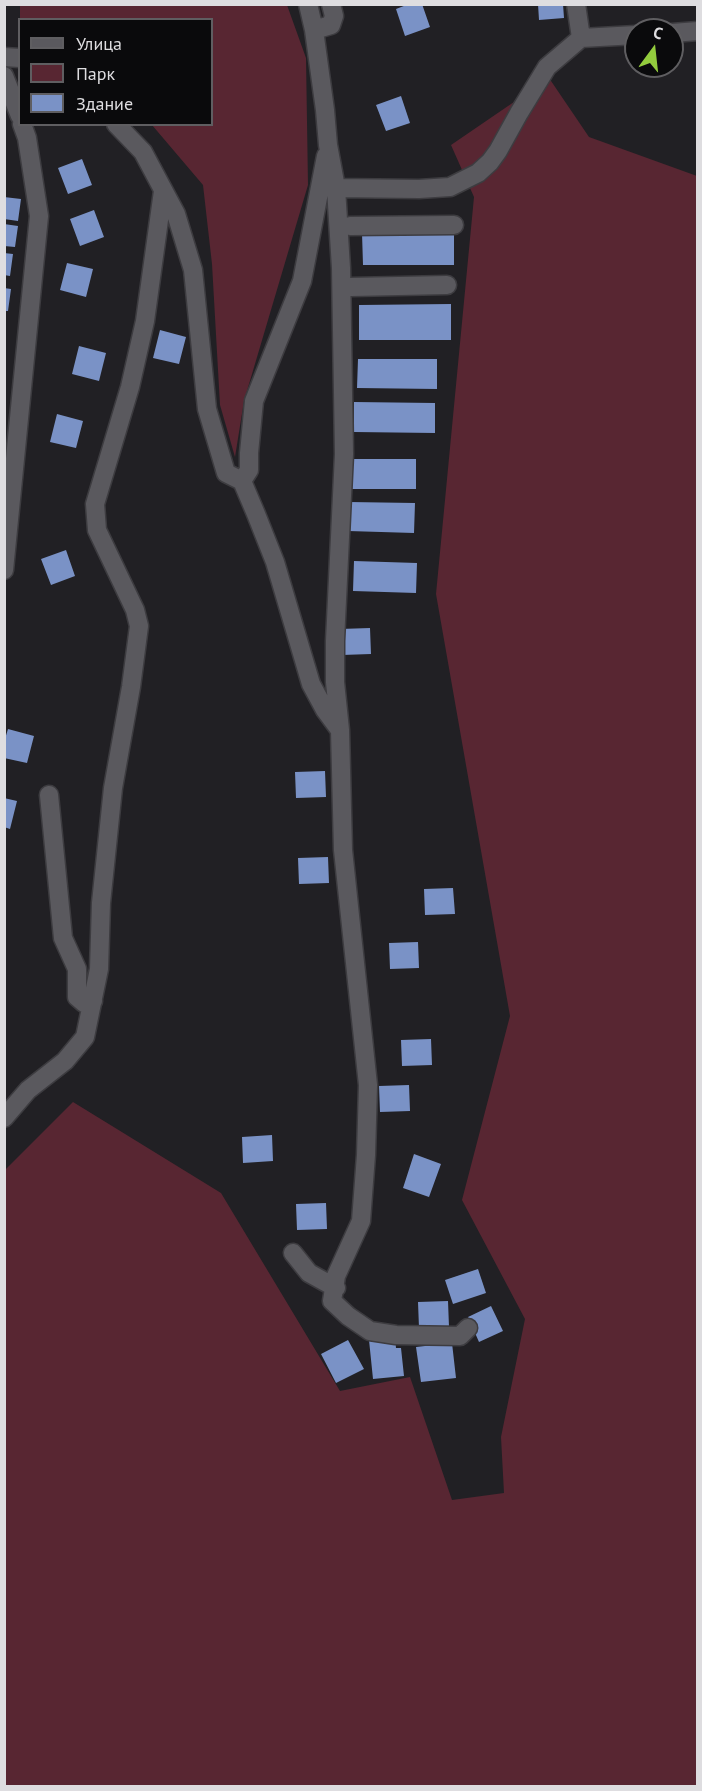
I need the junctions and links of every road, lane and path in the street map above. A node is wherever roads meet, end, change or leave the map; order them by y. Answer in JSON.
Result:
{"nodes":[{"id":1,"x":308,"y":4,"type":"edge"},
{"id":2,"x":331,"y":4,"type":"edge"},
{"id":3,"x":576,"y":4,"type":"edge"},
{"id":4,"x":314,"y":30,"type":"junction"},
{"id":5,"x":624,"y":36,"type":"edge"},
{"id":6,"x":581,"y":38,"type":"junction"},
{"id":7,"x":4,"y":76,"type":"edge"},
{"id":8,"x":18,"y":111,"type":"edge"},
{"id":9,"x":23,"y":126,"type":"edge"},
{"id":10,"x":118,"y":126,"type":"edge"},
{"id":11,"x":328,"y":146,"type":"junction"},
{"id":12,"x":336,"y":188,"type":"junction"},
{"id":13,"x":163,"y":191,"type":"junction"},
{"id":14,"x":454,"y":225,"type":"dead end"},
{"id":15,"x":350,"y":226,"type":"junction"},
{"id":16,"x":447,"y":285,"type":"dead end"},
{"id":17,"x":351,"y":287,"type":"junction"},
{"id":18,"x":242,"y":482,"type":"junction"},
{"id":19,"x":4,"y":570,"type":"edge"},
{"id":20,"x":348,"y":597,"type":"dead end"},
{"id":21,"x":340,"y":730,"type":"junction"},
{"id":22,"x":49,"y":795,"type":"dead end"},
{"id":23,"x":93,"y":1001,"type":"junction"},
{"id":24,"x":4,"y":1118,"type":"edge"},
{"id":25,"x":293,"y":1253,"type":"dead end"},
{"id":26,"x":336,"y":1288,"type":"junction"},
{"id":27,"x":468,"y":1328,"type":"dead end"}],
"edges":[{"from":1,"to":4,"type":"street"},
{"from":2,"to":4,"type":"street"},
{"from":3,"to":6,"type":"street"},
{"from":4,"to":11,"type":"street"},
{"from":5,"to":6,"type":"street"},
{"from":6,"to":12,"type":"street"},
{"from":7,"to":8,"type":"street"},
{"from":9,"to":19,"type":"street"},
{"from":10,"to":13,"type":"street"},
{"from":11,"to":12,"type":"street"},
{"from":11,"to":18,"type":"street"},
{"from":12,"to":15,"type":"street"},
{"from":12,"to":21,"type":"street"},
{"from":13,"to":18,"type":"street"},
{"from":13,"to":23,"type":"street"},
{"from":14,"to":15,"type":"street"},
{"from":15,"to":17,"type":"street"},
{"from":16,"to":17,"type":"street"},
{"from":17,"to":20,"type":"street"},
{"from":18,"to":21,"type":"street"},
{"from":21,"to":26,"type":"street"},
{"from":22,"to":23,"type":"street"},
{"from":23,"to":24,"type":"street"},
{"from":25,"to":26,"type":"street"},
{"from":26,"to":27,"type":"street"}]}
